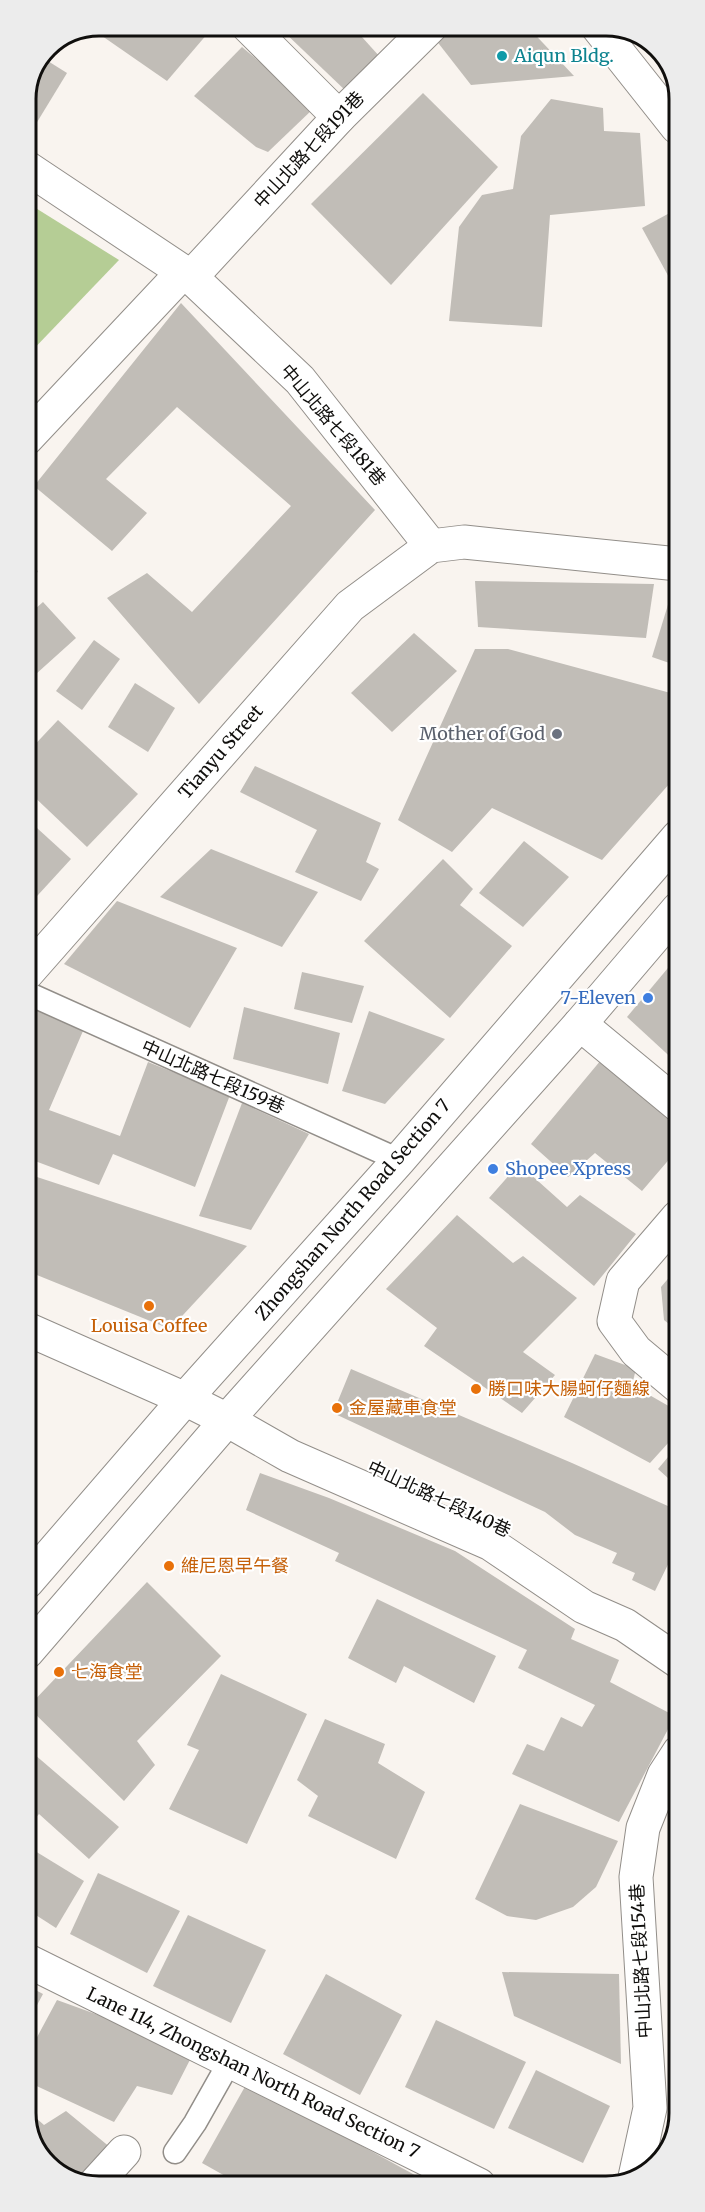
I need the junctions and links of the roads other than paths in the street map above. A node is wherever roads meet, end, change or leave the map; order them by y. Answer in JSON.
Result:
{"nodes":[{"id":1,"x":258,"y":36,"type":"edge"},
{"id":2,"x":421,"y":36,"type":"edge"},
{"id":3,"x":605,"y":36,"type":"edge"},
{"id":4,"x":339,"y":117,"type":"junction"},
{"id":5,"x":669,"y":117,"type":"edge"},
{"id":6,"x":36,"y":174,"type":"edge"},
{"id":7,"x":187,"y":274,"type":"junction"},
{"id":8,"x":36,"y":429,"type":"edge"},
{"id":9,"x":430,"y":546,"type":"junction"},
{"id":10,"x":669,"y":563,"type":"edge"},
{"id":11,"x":669,"y":847,"type":"edge"},
{"id":12,"x":669,"y":920,"type":"edge"},
{"id":13,"x":36,"y":963,"type":"edge"},
{"id":14,"x":36,"y":997,"type":"edge"},
{"id":15,"x":580,"y":1024,"type":"junction"},
{"id":16,"x":669,"y":1098,"type":"edge"},
{"id":17,"x":399,"y":1160,"type":"junction"},
{"id":18,"x":669,"y":1227,"type":"edge"},
{"id":19,"x":36,"y":1333,"type":"edge"},
{"id":20,"x":669,"y":1379,"type":"edge"},
{"id":21,"x":185,"y":1399,"type":"junction"},
{"id":22,"x":227,"y":1420,"type":"junction"},
{"id":23,"x":36,"y":1572,"type":"edge"},
{"id":24,"x":36,"y":1642,"type":"edge"},
{"id":25,"x":669,"y":1655,"type":"edge"},
{"id":26,"x":669,"y":1767,"type":"edge"},
{"id":27,"x":36,"y":1965,"type":"edge"},
{"id":28,"x":230,"y":2061,"type":"junction"},
{"id":29,"x":175,"y":2151,"type":"dead end"},
{"id":30,"x":124,"y":2152,"type":"dead end"},
{"id":31,"x":637,"y":2167,"type":"edge"},
{"id":32,"x":102,"y":2176,"type":"edge"},
{"id":33,"x":461,"y":2176,"type":"edge"}],
"edges":[{"from":1,"to":4,"type":"street"},
{"from":2,"to":4,"type":"street","name":"中山北路七段191巷"},
{"from":3,"to":5,"type":"street"},
{"from":4,"to":7,"type":"street","name":"中山北路七段191巷"},
{"from":6,"to":7,"type":"street","name":"中山北路七段181巷"},
{"from":7,"to":8,"type":"street","name":"中山北路七段191巷"},
{"from":7,"to":9,"type":"street","name":"中山北路七段181巷"},
{"from":9,"to":10,"type":"street"},
{"from":9,"to":13,"type":"street","name":"Tianyu Street"},
{"from":11,"to":17,"type":"street","name":"Zhongshan North Road Section 7"},
{"from":12,"to":15,"type":"street"},
{"from":14,"to":17,"type":"lane","name":"中山北路七段159巷"},
{"from":15,"to":16,"type":"street"},
{"from":15,"to":22,"type":"street"},
{"from":17,"to":21,"type":"street","name":"Zhongshan North Road Section 7"},
{"from":18,"to":20,"type":"street"},
{"from":19,"to":21,"type":"street","name":"中山北路七段140巷"},
{"from":21,"to":22,"type":"street","name":"中山北路七段140巷"},
{"from":21,"to":23,"type":"street","name":"Zhongshan North Road Section 7"},
{"from":22,"to":24,"type":"street"},
{"from":22,"to":25,"type":"street","name":"中山北路七段140巷"},
{"from":26,"to":31,"type":"street","name":"中山北路七段154巷"},
{"from":27,"to":28,"type":"street","name":"Lane 114, Zhongshan North Road Section 7"},
{"from":28,"to":29,"type":"lane"},
{"from":28,"to":33,"type":"street","name":"Lane 114, Zhongshan North Road Section 7"},
{"from":30,"to":32,"type":"street"}]}
